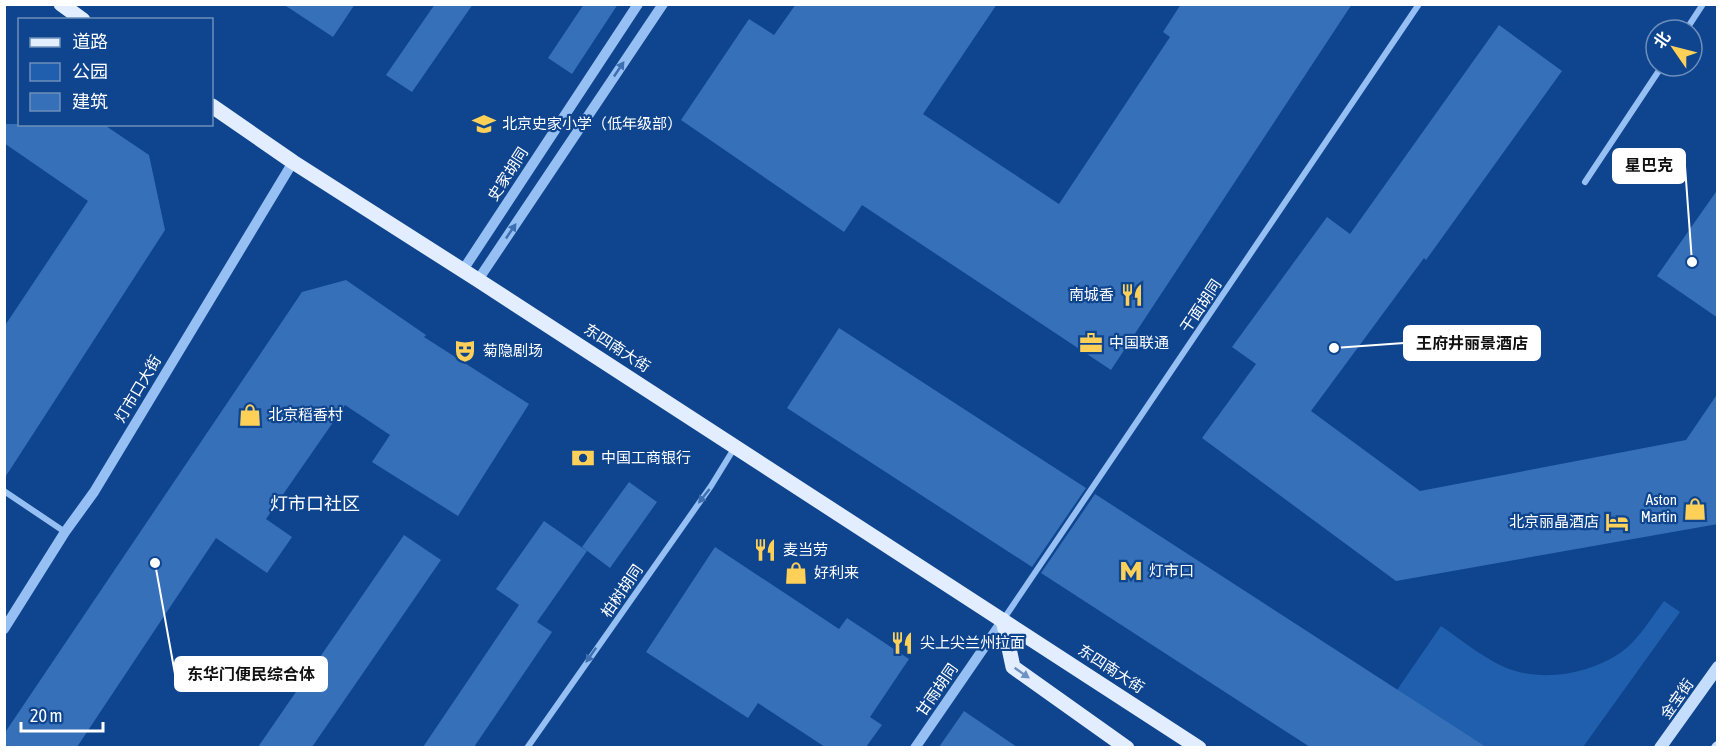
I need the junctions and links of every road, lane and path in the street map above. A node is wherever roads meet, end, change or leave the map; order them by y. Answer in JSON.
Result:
{"nodes":[{"id":1,"x":61,"y":4,"type":"edge"},
{"id":2,"x":638,"y":4,"type":"edge"},
{"id":3,"x":663,"y":4,"type":"edge"},
{"id":4,"x":1419,"y":4,"type":"edge"},
{"id":5,"x":1703,"y":4,"type":"edge"},
{"id":6,"x":80,"y":18,"type":"edge"},
{"id":7,"x":1694,"y":18,"type":"edge"},
{"id":8,"x":1654,"y":78,"type":"edge"},
{"id":9,"x":213,"y":107,"type":"edge"},
{"id":10,"x":293,"y":162,"type":"junction"},
{"id":11,"x":1585,"y":182,"type":"dead end"},
{"id":12,"x":463,"y":270,"type":"junction"},
{"id":13,"x":478,"y":280,"type":"junction"},
{"id":14,"x":735,"y":447,"type":"junction"},
{"id":15,"x":4,"y":491,"type":"edge"},
{"id":16,"x":65,"y":532,"type":"junction"},
{"id":17,"x":1003,"y":620,"type":"junction"},
{"id":18,"x":4,"y":629,"type":"edge"},
{"id":19,"x":1718,"y":667,"type":"edge"},
{"id":20,"x":527,"y":747,"type":"edge"},
{"id":21,"x":915,"y":747,"type":"edge"},
{"id":22,"x":1127,"y":747,"type":"edge"},
{"id":23,"x":1199,"y":747,"type":"edge"},
{"id":24,"x":1660,"y":747,"type":"edge"}],
"edges":[{"from":1,"to":6,"type":"main road"},
{"from":2,"to":12,"type":"street","name":"史家胡同"},
{"from":13,"to":3,"type":"street","one_way":true},
{"from":4,"to":17,"type":"street","name":"干面胡同"},
{"from":5,"to":7,"type":"street"},
{"from":8,"to":11,"type":"street"},
{"from":9,"to":10,"type":"main road","name":"东四南大街"},
{"from":10,"to":12,"type":"main road","name":"东四南大街"},
{"from":10,"to":16,"type":"street","name":"灯市口大街"},
{"from":12,"to":13,"type":"main road","name":"东四南大街"},
{"from":13,"to":14,"type":"main road","name":"东四南大街"},
{"from":14,"to":17,"type":"main road","name":"东四南大街"},
{"from":14,"to":20,"type":"street","name":"柏树胡同","one_way":true},
{"from":15,"to":16,"type":"street"},
{"from":16,"to":18,"type":"street","name":"灯市口大街"},
{"from":17,"to":21,"type":"street","name":"甘雨胡同"},
{"from":17,"to":22,"type":"main road","one_way":true},
{"from":17,"to":23,"type":"main road","name":"东四南大街"},
{"from":19,"to":24,"type":"main road","name":"金宝街"}]}
